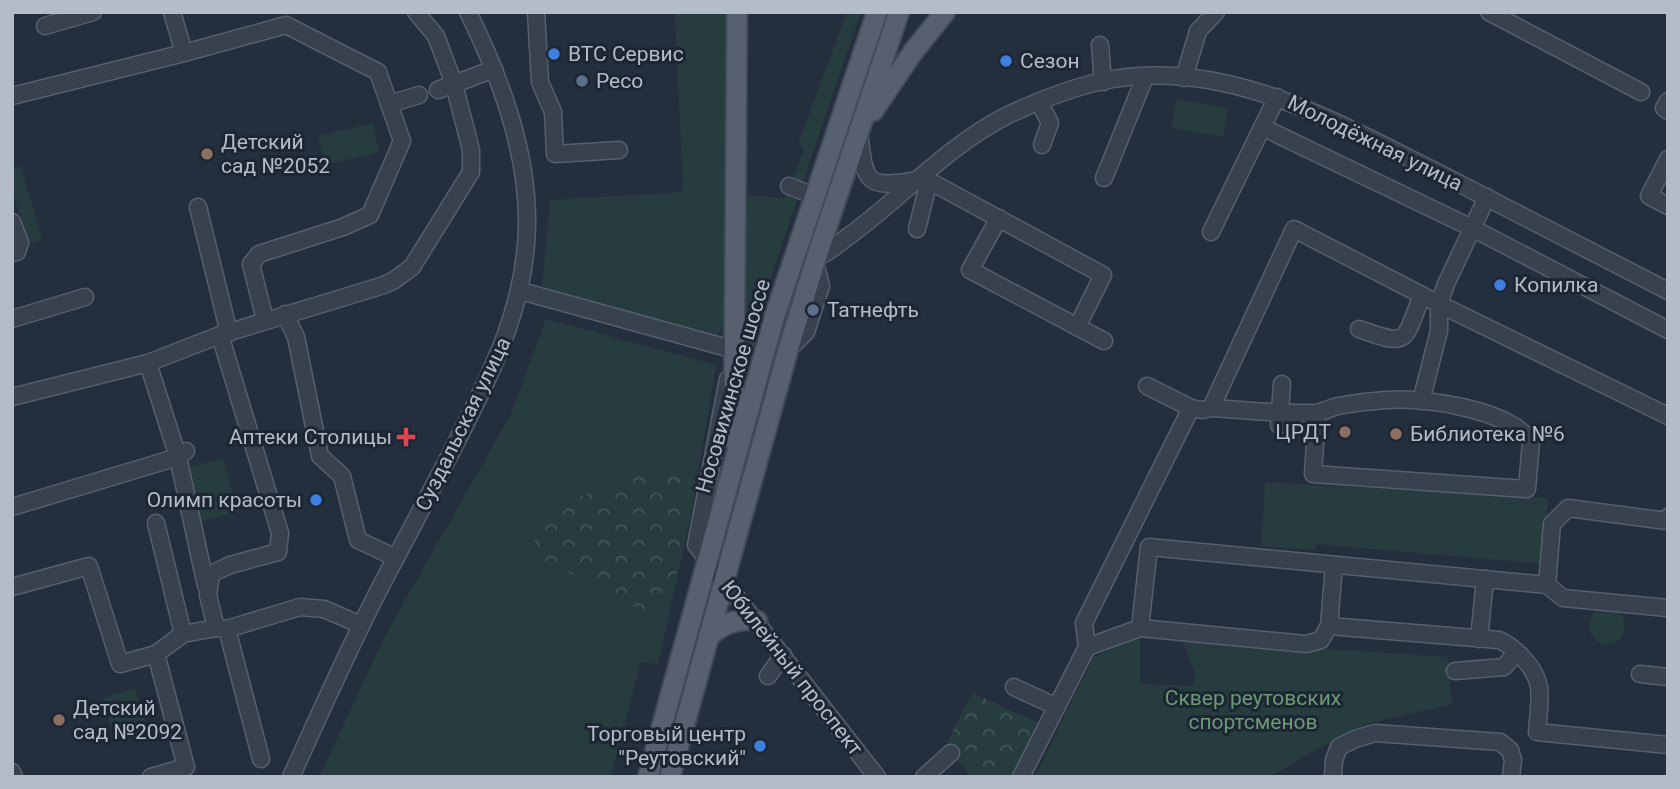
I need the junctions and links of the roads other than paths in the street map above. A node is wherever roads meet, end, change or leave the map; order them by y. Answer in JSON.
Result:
{"nodes":[{"id":1,"x":93,"y":12,"type":"edge"},
{"id":2,"x":172,"y":12,"type":"edge"},
{"id":3,"x":416,"y":12,"type":"edge"},
{"id":4,"x":468,"y":12,"type":"edge"},
{"id":5,"x":536,"y":12,"type":"edge"},
{"id":6,"x":737,"y":12,"type":"edge"},
{"id":7,"x":877,"y":12,"type":"edge"},
{"id":8,"x":900,"y":12,"type":"edge"},
{"id":9,"x":945,"y":12,"type":"edge"},
{"id":10,"x":1216,"y":12,"type":"edge"},
{"id":11,"x":1489,"y":12,"type":"edge"},
{"id":12,"x":45,"y":26,"type":"dead end"},
{"id":13,"x":1100,"y":45,"type":"dead end"},
{"id":14,"x":184,"y":53,"type":"junction"},
{"id":15,"x":494,"y":69,"type":"junction"},
{"id":16,"x":1145,"y":76,"type":"junction"},
{"id":17,"x":1184,"y":78,"type":"junction"},
{"id":18,"x":1103,"y":82,"type":"junction"},
{"id":19,"x":454,"y":85,"type":"junction"},
{"id":20,"x":438,"y":90,"type":"dead end"},
{"id":21,"x":1641,"y":92,"type":"dead end"},
{"id":22,"x":419,"y":95,"type":"dead end"},
{"id":23,"x":12,"y":96,"type":"edge"},
{"id":24,"x":1277,"y":97,"type":"junction"},
{"id":25,"x":1668,"y":101,"type":"edge"},
{"id":26,"x":1040,"y":102,"type":"junction"},
{"id":27,"x":389,"y":104,"type":"junction"},
{"id":28,"x":1668,"y":111,"type":"edge"},
{"id":29,"x":1262,"y":127,"type":"junction"},
{"id":30,"x":859,"y":132,"type":"junction"},
{"id":31,"x":1042,"y":145,"type":"dead end"},
{"id":32,"x":619,"y":150,"type":"dead end"},
{"id":33,"x":1668,"y":159,"type":"edge"},
{"id":34,"x":1104,"y":178,"type":"dead end"},
{"id":35,"x":923,"y":179,"type":"junction"},
{"id":36,"x":789,"y":186,"type":"dead end"},
{"id":37,"x":815,"y":196,"type":"junction"},
{"id":38,"x":1487,"y":197,"type":"junction"},
{"id":39,"x":1668,"y":206,"type":"edge"},
{"id":40,"x":198,"y":207,"type":"dead end"},
{"id":41,"x":999,"y":218,"type":"junction"},
{"id":42,"x":12,"y":222,"type":"edge"},
{"id":43,"x":1472,"y":228,"type":"junction"},
{"id":44,"x":917,"y":229,"type":"dead end"},
{"id":45,"x":1211,"y":232,"type":"dead end"},
{"id":46,"x":796,"y":252,"type":"junction"},
{"id":47,"x":12,"y":253,"type":"edge"},
{"id":48,"x":815,"y":261,"type":"junction"},
{"id":49,"x":520,"y":291,"type":"junction"},
{"id":50,"x":1668,"y":291,"type":"edge"},
{"id":51,"x":1422,"y":295,"type":"junction"},
{"id":52,"x":85,"y":297,"type":"dead end"},
{"id":53,"x":1439,"y":304,"type":"junction"},
{"id":54,"x":285,"y":314,"type":"junction"},
{"id":55,"x":774,"y":318,"type":"junction"},
{"id":56,"x":12,"y":319,"type":"edge"},
{"id":57,"x":265,"y":320,"type":"junction"},
{"id":58,"x":1077,"y":327,"type":"junction"},
{"id":59,"x":1359,"y":329,"type":"dead end"},
{"id":60,"x":1668,"y":330,"type":"edge"},
{"id":61,"x":224,"y":334,"type":"junction"},
{"id":62,"x":1104,"y":341,"type":"dead end"},
{"id":63,"x":735,"y":346,"type":"junction"},
{"id":64,"x":148,"y":363,"type":"junction"},
{"id":65,"x":1282,"y":384,"type":"dead end"},
{"id":66,"x":1147,"y":386,"type":"dead end"},
{"id":67,"x":12,"y":397,"type":"edge"},
{"id":68,"x":1421,"y":401,"type":"junction"},
{"id":69,"x":1191,"y":408,"type":"junction"},
{"id":70,"x":1211,"y":408,"type":"junction"},
{"id":71,"x":1317,"y":413,"type":"junction"},
{"id":72,"x":1668,"y":416,"type":"edge"},
{"id":73,"x":1279,"y":419,"type":"junction"},
{"id":74,"x":182,"y":454,"type":"junction"},
{"id":75,"x":726,"y":492,"type":"junction"},
{"id":76,"x":12,"y":507,"type":"edge"},
{"id":77,"x":1668,"y":517,"type":"edge"},
{"id":78,"x":156,"y":523,"type":"dead end"},
{"id":79,"x":396,"y":558,"type":"junction"},
{"id":80,"x":708,"y":558,"type":"junction"},
{"id":81,"x":1334,"y":565,"type":"junction"},
{"id":82,"x":724,"y":579,"type":"junction"},
{"id":83,"x":1486,"y":579,"type":"junction"},
{"id":84,"x":1547,"y":585,"type":"junction"},
{"id":85,"x":12,"y":587,"type":"edge"},
{"id":86,"x":208,"y":596,"type":"junction"},
{"id":87,"x":1668,"y":608,"type":"edge"},
{"id":88,"x":757,"y":621,"type":"junction"},
{"id":89,"x":361,"y":625,"type":"junction"},
{"id":90,"x":1329,"y":626,"type":"junction"},
{"id":91,"x":1140,"y":628,"type":"junction"},
{"id":92,"x":221,"y":629,"type":"junction"},
{"id":93,"x":183,"y":634,"type":"junction"},
{"id":94,"x":708,"y":637,"type":"junction"},
{"id":95,"x":1479,"y":639,"type":"junction"},
{"id":96,"x":1087,"y":647,"type":"junction"},
{"id":97,"x":1517,"y":652,"type":"junction"},
{"id":98,"x":156,"y":654,"type":"junction"},
{"id":99,"x":1455,"y":671,"type":"dead end"},
{"id":100,"x":1640,"y":674,"type":"dead end"},
{"id":101,"x":1668,"y":677,"type":"edge"},
{"id":102,"x":1014,"y":687,"type":"dead end"},
{"id":103,"x":1057,"y":707,"type":"junction"},
{"id":104,"x":1668,"y":745,"type":"edge"},
{"id":105,"x":943,"y":756,"type":"dead end"},
{"id":106,"x":261,"y":759,"type":"dead end"},
{"id":107,"x":12,"y":772,"type":"edge"},
{"id":108,"x":14,"y":777,"type":"edge"},
{"id":109,"x":151,"y":777,"type":"edge"},
{"id":110,"x":291,"y":777,"type":"edge"},
{"id":111,"x":648,"y":777,"type":"edge"},
{"id":112,"x":670,"y":777,"type":"edge"},
{"id":113,"x":877,"y":777,"type":"edge"},
{"id":114,"x":924,"y":777,"type":"edge"},
{"id":115,"x":1021,"y":777,"type":"edge"},
{"id":116,"x":1333,"y":777,"type":"edge"},
{"id":117,"x":1510,"y":777,"type":"edge"}],
"edges":[{"from":1,"to":12,"type":"street"},
{"from":2,"to":14,"type":"street"},
{"from":3,"to":19,"type":"street"},
{"from":4,"to":15,"type":"street","name":"Суздальская улица"},
{"from":5,"to":32,"type":"street"},
{"from":6,"to":63,"type":"main road"},
{"from":7,"to":37,"type":"main road","name":"Носовихинское шоссе"},
{"from":8,"to":30,"type":"main road","name":"Носовихинское шоссе"},
{"from":9,"to":30,"type":"main road"},
{"from":10,"to":17,"type":"street"},
{"from":11,"to":21,"type":"street"},
{"from":13,"to":18,"type":"street"},
{"from":14,"to":23,"type":"street"},
{"from":14,"to":27,"type":"street"},
{"from":15,"to":19,"type":"street"},
{"from":15,"to":49,"type":"street","name":"Суздальская улица"},
{"from":16,"to":17,"type":"street","name":"Молодёжная улица"},
{"from":16,"to":18,"type":"street","name":"Молодёжная улица"},
{"from":16,"to":34,"type":"street"},
{"from":17,"to":24,"type":"street","name":"Молодёжная улица"},
{"from":18,"to":26,"type":"street","name":"Молодёжная улица"},
{"from":19,"to":20,"type":"street"},
{"from":19,"to":54,"type":"street"},
{"from":22,"to":27,"type":"street"},
{"from":24,"to":29,"type":"street"},
{"from":24,"to":38,"type":"street","name":"Молодёжная улица"},
{"from":25,"to":28,"type":"street"},
{"from":26,"to":31,"type":"street"},
{"from":26,"to":35,"type":"street","name":"Молодёжная улица"},
{"from":27,"to":57,"type":"street"},
{"from":29,"to":43,"type":"street"},
{"from":29,"to":45,"type":"street"},
{"from":30,"to":35,"type":"street"},
{"from":30,"to":48,"type":"main road","name":"Носовихинское шоссе"},
{"from":33,"to":39,"type":"street"},
{"from":35,"to":41,"type":"street"},
{"from":35,"to":44,"type":"street"},
{"from":35,"to":48,"type":"street","name":"Молодёжная улица"},
{"from":36,"to":37,"type":"street"},
{"from":37,"to":46,"type":"main road","name":"Носовихинское шоссе"},
{"from":38,"to":43,"type":"street"},
{"from":38,"to":50,"type":"street","name":"Молодёжная улица"},
{"from":40,"to":61,"type":"street"},
{"from":41,"to":58,"type":"street"},
{"from":41,"to":58,"type":"street"},
{"from":42,"to":47,"type":"street"},
{"from":43,"to":53,"type":"street"},
{"from":43,"to":60,"type":"street"},
{"from":46,"to":48,"type":"street"},
{"from":46,"to":55,"type":"main road","name":"Носовихинское шоссе"},
{"from":48,"to":82,"type":"main road","name":"Носовихинское шоссе"},
{"from":49,"to":63,"type":"street"},
{"from":49,"to":79,"type":"street","name":"Суздальская улица"},
{"from":51,"to":53,"type":"street"},
{"from":51,"to":59,"type":"street"},
{"from":51,"to":70,"type":"street"},
{"from":52,"to":56,"type":"street"},
{"from":53,"to":68,"type":"street"},
{"from":53,"to":72,"type":"street"},
{"from":54,"to":57,"type":"street"},
{"from":54,"to":79,"type":"street"},
{"from":55,"to":63,"type":"street"},
{"from":55,"to":75,"type":"main road","name":"Носовихинское шоссе"},
{"from":57,"to":61,"type":"street"},
{"from":58,"to":62,"type":"street"},
{"from":61,"to":64,"type":"street"},
{"from":61,"to":86,"type":"street"},
{"from":63,"to":75,"type":"main road"},
{"from":63,"to":80,"type":"street"},
{"from":64,"to":67,"type":"street"},
{"from":64,"to":74,"type":"street"},
{"from":65,"to":73,"type":"street"},
{"from":66,"to":69,"type":"street"},
{"from":68,"to":71,"type":"street"},
{"from":68,"to":71,"type":"street"},
{"from":69,"to":70,"type":"street"},
{"from":69,"to":96,"type":"street"},
{"from":70,"to":73,"type":"street"},
{"from":71,"to":73,"type":"street"},
{"from":74,"to":76,"type":"street"},
{"from":74,"to":86,"type":"street"},
{"from":75,"to":80,"type":"main road","name":"Носовихинское шоссе"},
{"from":77,"to":84,"type":"street"},
{"from":78,"to":93,"type":"street"},
{"from":79,"to":89,"type":"street","name":"Суздальская улица"},
{"from":80,"to":82,"type":"street","name":"Юбилейный проспект"},
{"from":80,"to":111,"type":"main road","name":"Носовихинское шоссе"},
{"from":81,"to":83,"type":"street"},
{"from":81,"to":90,"type":"street"},
{"from":81,"to":91,"type":"street"},
{"from":82,"to":88,"type":"street","name":"Юбилейный проспект"},
{"from":82,"to":94,"type":"main road","name":"Носовихинское шоссе"},
{"from":83,"to":84,"type":"street"},
{"from":83,"to":95,"type":"street"},
{"from":84,"to":87,"type":"street"},
{"from":85,"to":98,"type":"street"},
{"from":86,"to":92,"type":"street"},
{"from":88,"to":94,"type":"main road"},
{"from":88,"to":113,"type":"street","name":"Юбилейный проспект"},
{"from":89,"to":92,"type":"street"},
{"from":89,"to":110,"type":"street","name":"Суздальская улица"},
{"from":90,"to":91,"type":"street"},
{"from":90,"to":95,"type":"street"},
{"from":91,"to":96,"type":"street"},
{"from":92,"to":93,"type":"street"},
{"from":92,"to":106,"type":"street"},
{"from":93,"to":98,"type":"street"},
{"from":94,"to":112,"type":"main road","name":"Носовихинское шоссе"},
{"from":95,"to":97,"type":"street"},
{"from":96,"to":103,"type":"street"},
{"from":97,"to":99,"type":"street"},
{"from":97,"to":104,"type":"street"},
{"from":98,"to":109,"type":"street"},
{"from":100,"to":101,"type":"street"},
{"from":102,"to":103,"type":"street"},
{"from":103,"to":115,"type":"street"},
{"from":105,"to":114,"type":"street"},
{"from":107,"to":108,"type":"street"},
{"from":116,"to":117,"type":"street"}]}
